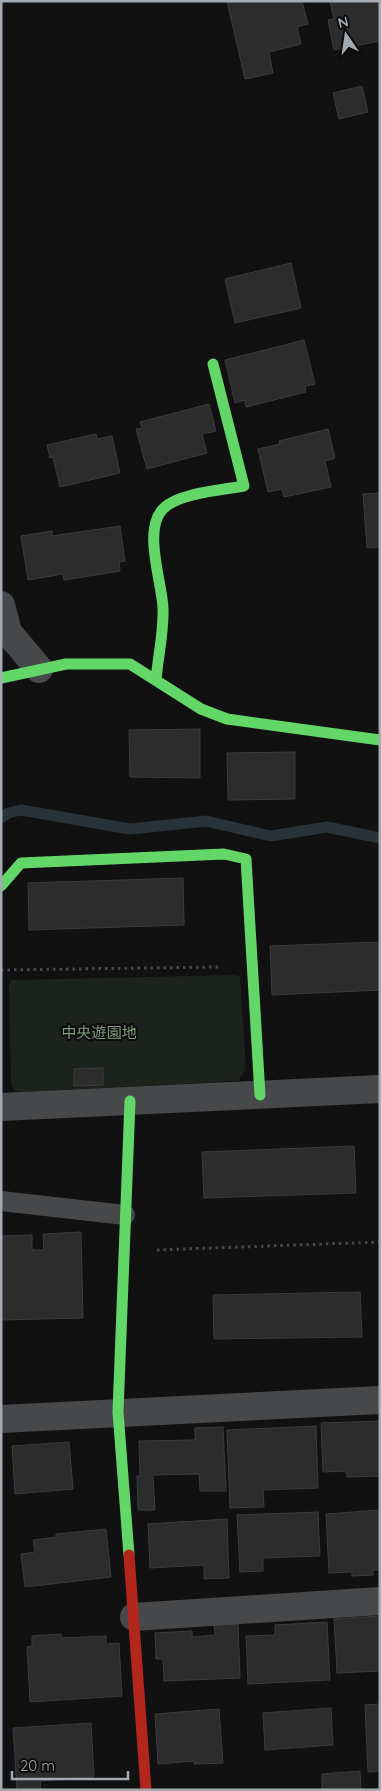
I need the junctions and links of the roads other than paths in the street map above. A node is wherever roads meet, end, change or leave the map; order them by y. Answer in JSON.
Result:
{"nodes":[{"id":1,"x":213,"y":364,"type":"dead end"},
{"id":2,"x":1,"y":605,"type":"edge"},
{"id":3,"x":39,"y":669,"type":"junction"},
{"id":4,"x":1,"y":678,"type":"edge"},
{"id":5,"x":156,"y":680,"type":"junction"},
{"id":6,"x":380,"y":740,"type":"edge"},
{"id":7,"x":1,"y":886,"type":"edge"},
{"id":8,"x":380,"y":1089,"type":"edge"},
{"id":9,"x":260,"y":1095,"type":"junction"},
{"id":10,"x":130,"y":1101,"type":"junction"},
{"id":11,"x":1,"y":1107,"type":"edge"},
{"id":12,"x":1,"y":1201,"type":"edge"},
{"id":13,"x":125,"y":1215,"type":"junction"},
{"id":14,"x":380,"y":1400,"type":"edge"},
{"id":15,"x":118,"y":1412,"type":"junction"},
{"id":16,"x":1,"y":1418,"type":"edge"},
{"id":17,"x":380,"y":1601,"type":"edge"},
{"id":18,"x":134,"y":1616,"type":"junction"},
{"id":19,"x":146,"y":1790,"type":"edge"}],
"edges":[{"from":1,"to":5,"type":"street"},
{"from":2,"to":3,"type":"street"},
{"from":3,"to":4,"type":"street"},
{"from":3,"to":5,"type":"street"},
{"from":5,"to":6,"type":"street"},
{"from":7,"to":9,"type":"street"},
{"from":8,"to":9,"type":"street"},
{"from":9,"to":10,"type":"street"},
{"from":10,"to":11,"type":"street"},
{"from":10,"to":13,"type":"street"},
{"from":12,"to":13,"type":"lane"},
{"from":13,"to":15,"type":"street"},
{"from":14,"to":15,"type":"street"},
{"from":15,"to":16,"type":"street"},
{"from":15,"to":18,"type":"street"},
{"from":17,"to":18,"type":"street"},
{"from":18,"to":19,"type":"street"}]}
